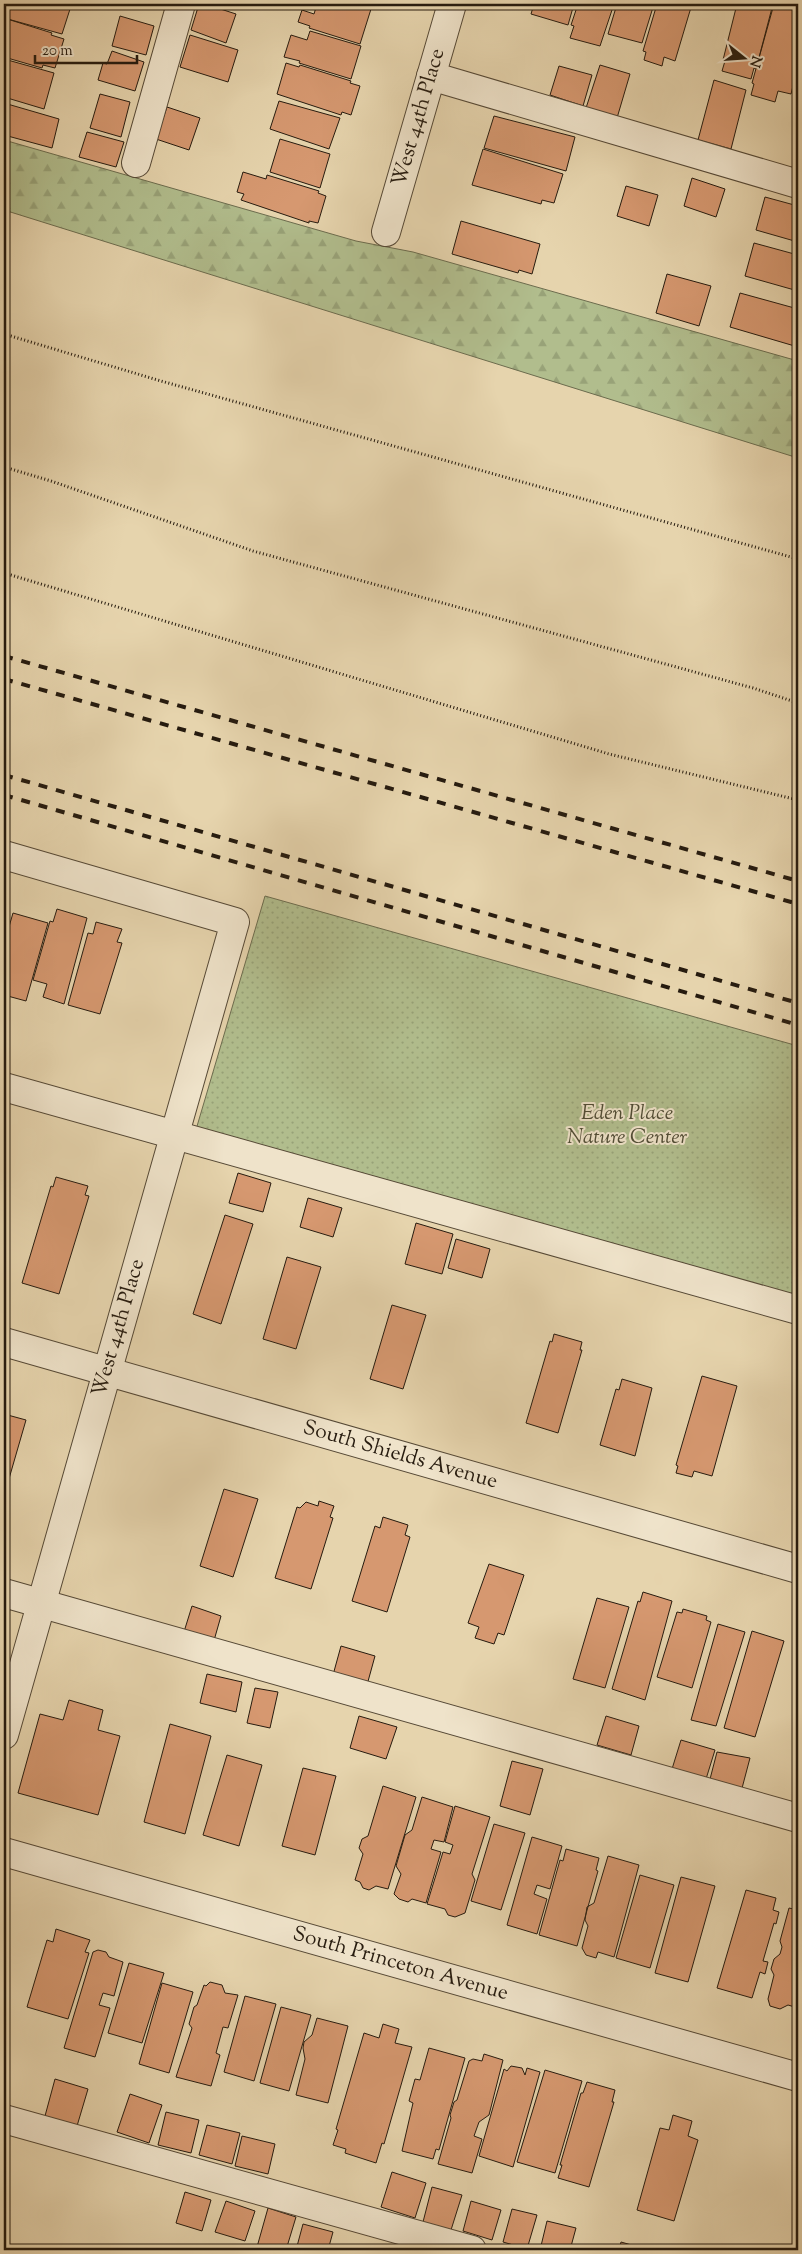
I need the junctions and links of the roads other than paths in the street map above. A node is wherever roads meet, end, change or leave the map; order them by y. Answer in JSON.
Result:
{"nodes":[{"id":1,"x":181,"y":4,"type":"edge"},
{"id":2,"x":452,"y":4,"type":"edge"},
{"id":3,"x":431,"y":76,"type":"junction"},
{"id":4,"x":136,"y":163,"type":"dead end"},
{"id":5,"x":798,"y":184,"type":"edge"},
{"id":6,"x":386,"y":232,"type":"dead end"},
{"id":7,"x":4,"y":855,"type":"edge"},
{"id":8,"x":4,"y":1087,"type":"edge"},
{"id":9,"x":174,"y":1135,"type":"junction"},
{"id":10,"x":798,"y":1310,"type":"edge"},
{"id":11,"x":4,"y":1342,"type":"edge"},
{"id":12,"x":107,"y":1371,"type":"junction"},
{"id":13,"x":798,"y":1569,"type":"edge"},
{"id":14,"x":4,"y":1593,"type":"edge"},
{"id":15,"x":41,"y":1604,"type":"junction"},
{"id":16,"x":4,"y":1735,"type":"edge"},
{"id":17,"x":798,"y":1818,"type":"edge"},
{"id":18,"x":4,"y":1852,"type":"edge"},
{"id":19,"x":798,"y":2077,"type":"edge"},
{"id":20,"x":4,"y":2119,"type":"edge"},
{"id":21,"x":472,"y":2250,"type":"edge"}],
"edges":[{"from":1,"to":4,"type":"street"},
{"from":2,"to":3,"type":"street","name":"West 44th Place"},
{"from":3,"to":5,"type":"street"},
{"from":3,"to":6,"type":"street","name":"West 44th Place"},
{"from":7,"to":9,"type":"street","name":"West 44th Place"},
{"from":8,"to":9,"type":"street"},
{"from":9,"to":10,"type":"street"},
{"from":9,"to":12,"type":"street","name":"West 44th Place"},
{"from":11,"to":12,"type":"street","name":"South Shields Avenue"},
{"from":12,"to":13,"type":"street","name":"South Shields Avenue"},
{"from":12,"to":15,"type":"street","name":"West 44th Place"},
{"from":14,"to":15,"type":"street"},
{"from":15,"to":16,"type":"street","name":"West 44th Place"},
{"from":15,"to":17,"type":"street"},
{"from":18,"to":19,"type":"street","name":"South Princeton Avenue"},
{"from":20,"to":21,"type":"street"}]}
